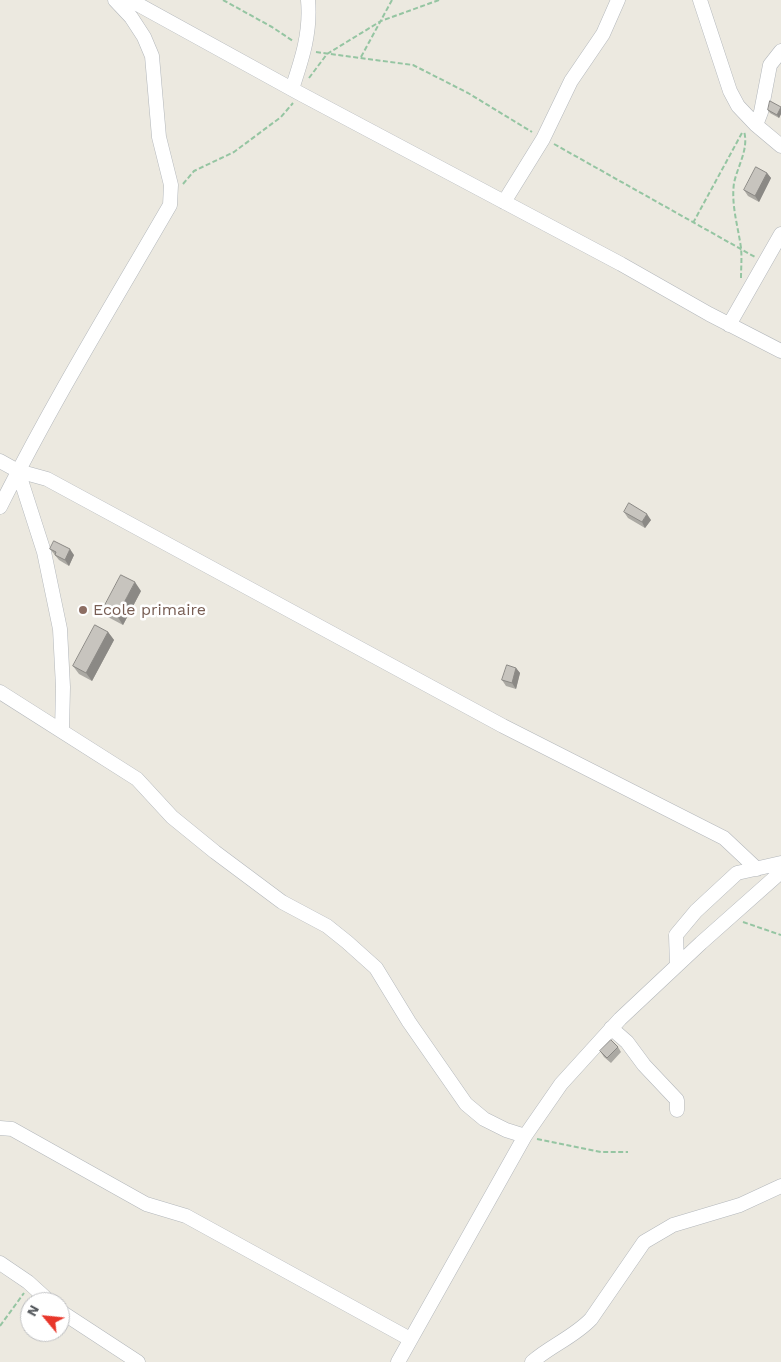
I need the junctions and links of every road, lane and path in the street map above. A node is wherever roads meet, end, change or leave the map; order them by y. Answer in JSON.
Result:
{"nodes":[{"id":1,"x":115,"y":0,"type":"edge"},
{"id":2,"x":130,"y":0,"type":"edge"},
{"id":3,"x":223,"y":0,"type":"edge"},
{"id":4,"x":308,"y":0,"type":"edge"},
{"id":5,"x":392,"y":0,"type":"edge"},
{"id":6,"x":438,"y":0,"type":"edge"},
{"id":7,"x":618,"y":0,"type":"edge"},
{"id":8,"x":700,"y":0,"type":"edge"},
{"id":9,"x":381,"y":21,"type":"junction"},
{"id":10,"x":305,"y":48,"type":"junction"},
{"id":11,"x":781,"y":51,"type":"edge"},
{"id":12,"x":327,"y":54,"type":"junction"},
{"id":13,"x":360,"y":58,"type":"junction"},
{"id":14,"x":296,"y":91,"type":"junction"},
{"id":15,"x":742,"y":125,"type":"dead end"},
{"id":16,"x":750,"y":127,"type":"junction"},
{"id":17,"x":544,"y":138,"type":"junction"},
{"id":18,"x":781,"y":146,"type":"edge"},
{"id":19,"x":504,"y":202,"type":"junction"},
{"id":20,"x":170,"y":205,"type":"junction"},
{"id":21,"x":693,"y":223,"type":"junction"},
{"id":22,"x":781,"y":234,"type":"edge"},
{"id":23,"x":741,"y":248,"type":"junction"},
{"id":24,"x":764,"y":262,"type":"junction"},
{"id":25,"x":741,"y":303,"type":"junction"},
{"id":26,"x":729,"y":324,"type":"junction"},
{"id":27,"x":781,"y":351,"type":"edge"},
{"id":28,"x":0,"y":461,"type":"edge"},
{"id":29,"x":18,"y":471,"type":"junction"},
{"id":30,"x":0,"y":507,"type":"edge"},
{"id":31,"x":0,"y":692,"type":"edge"},
{"id":32,"x":62,"y":731,"type":"junction"},
{"id":33,"x":781,"y":864,"type":"edge"},
{"id":34,"x":757,"y":868,"type":"junction"},
{"id":35,"x":781,"y":872,"type":"edge"},
{"id":36,"x":730,"y":917,"type":"junction"},
{"id":37,"x":781,"y":935,"type":"edge"},
{"id":38,"x":677,"y":965,"type":"junction"},
{"id":39,"x":612,"y":1028,"type":"junction"},
{"id":40,"x":678,"y":1110,"type":"dead end"},
{"id":41,"x":0,"y":1128,"type":"edge"},
{"id":42,"x":525,"y":1136,"type":"junction"},
{"id":43,"x":628,"y":1152,"type":"dead end"},
{"id":44,"x":781,"y":1186,"type":"edge"},
{"id":45,"x":0,"y":1262,"type":"edge"},
{"id":46,"x":28,"y":1282,"type":"junction"},
{"id":47,"x":39,"y":1292,"type":"edge"},
{"id":48,"x":70,"y":1319,"type":"edge"},
{"id":49,"x":0,"y":1326,"type":"edge"},
{"id":50,"x":410,"y":1339,"type":"junction"},
{"id":51,"x":138,"y":1362,"type":"edge"},
{"id":52,"x":398,"y":1362,"type":"edge"},
{"id":53,"x":532,"y":1362,"type":"edge"}],
"edges":[{"from":1,"to":20,"type":"street"},
{"from":2,"to":14,"type":"street"},
{"from":3,"to":10,"type":"path"},
{"from":4,"to":10,"type":"street"},
{"from":5,"to":9,"type":"path"},
{"from":6,"to":9,"type":"path"},
{"from":7,"to":17,"type":"street"},
{"from":8,"to":16,"type":"street"},
{"from":9,"to":12,"type":"path"},
{"from":9,"to":13,"type":"path"},
{"from":10,"to":12,"type":"path"},
{"from":10,"to":14,"type":"street"},
{"from":11,"to":16,"type":"street"},
{"from":12,"to":13,"type":"path"},
{"from":12,"to":14,"type":"path"},
{"from":13,"to":17,"type":"path"},
{"from":14,"to":19,"type":"street"},
{"from":14,"to":20,"type":"path"},
{"from":15,"to":16,"type":"path"},
{"from":16,"to":18,"type":"street"},
{"from":16,"to":21,"type":"path"},
{"from":16,"to":23,"type":"path"},
{"from":17,"to":19,"type":"street"},
{"from":17,"to":21,"type":"path"},
{"from":19,"to":26,"type":"street"},
{"from":20,"to":29,"type":"street"},
{"from":21,"to":23,"type":"path"},
{"from":22,"to":24,"type":"street"},
{"from":23,"to":24,"type":"path"},
{"from":23,"to":25,"type":"path"},
{"from":24,"to":25,"type":"street"},
{"from":25,"to":26,"type":"street"},
{"from":26,"to":27,"type":"street"},
{"from":28,"to":29,"type":"street"},
{"from":29,"to":30,"type":"street"},
{"from":29,"to":32,"type":"street"},
{"from":29,"to":34,"type":"street"},
{"from":31,"to":32,"type":"street"},
{"from":32,"to":42,"type":"street"},
{"from":33,"to":34,"type":"street"},
{"from":34,"to":38,"type":"street"},
{"from":35,"to":36,"type":"street"},
{"from":36,"to":37,"type":"path"},
{"from":36,"to":38,"type":"street"},
{"from":38,"to":39,"type":"street"},
{"from":39,"to":40,"type":"street"},
{"from":39,"to":42,"type":"street"},
{"from":41,"to":50,"type":"street"},
{"from":42,"to":43,"type":"path"},
{"from":42,"to":50,"type":"street"},
{"from":44,"to":53,"type":"street"},
{"from":45,"to":46,"type":"street"},
{"from":46,"to":47,"type":"street"},
{"from":46,"to":49,"type":"path"},
{"from":48,"to":51,"type":"street"},
{"from":50,"to":52,"type":"street"}]}
